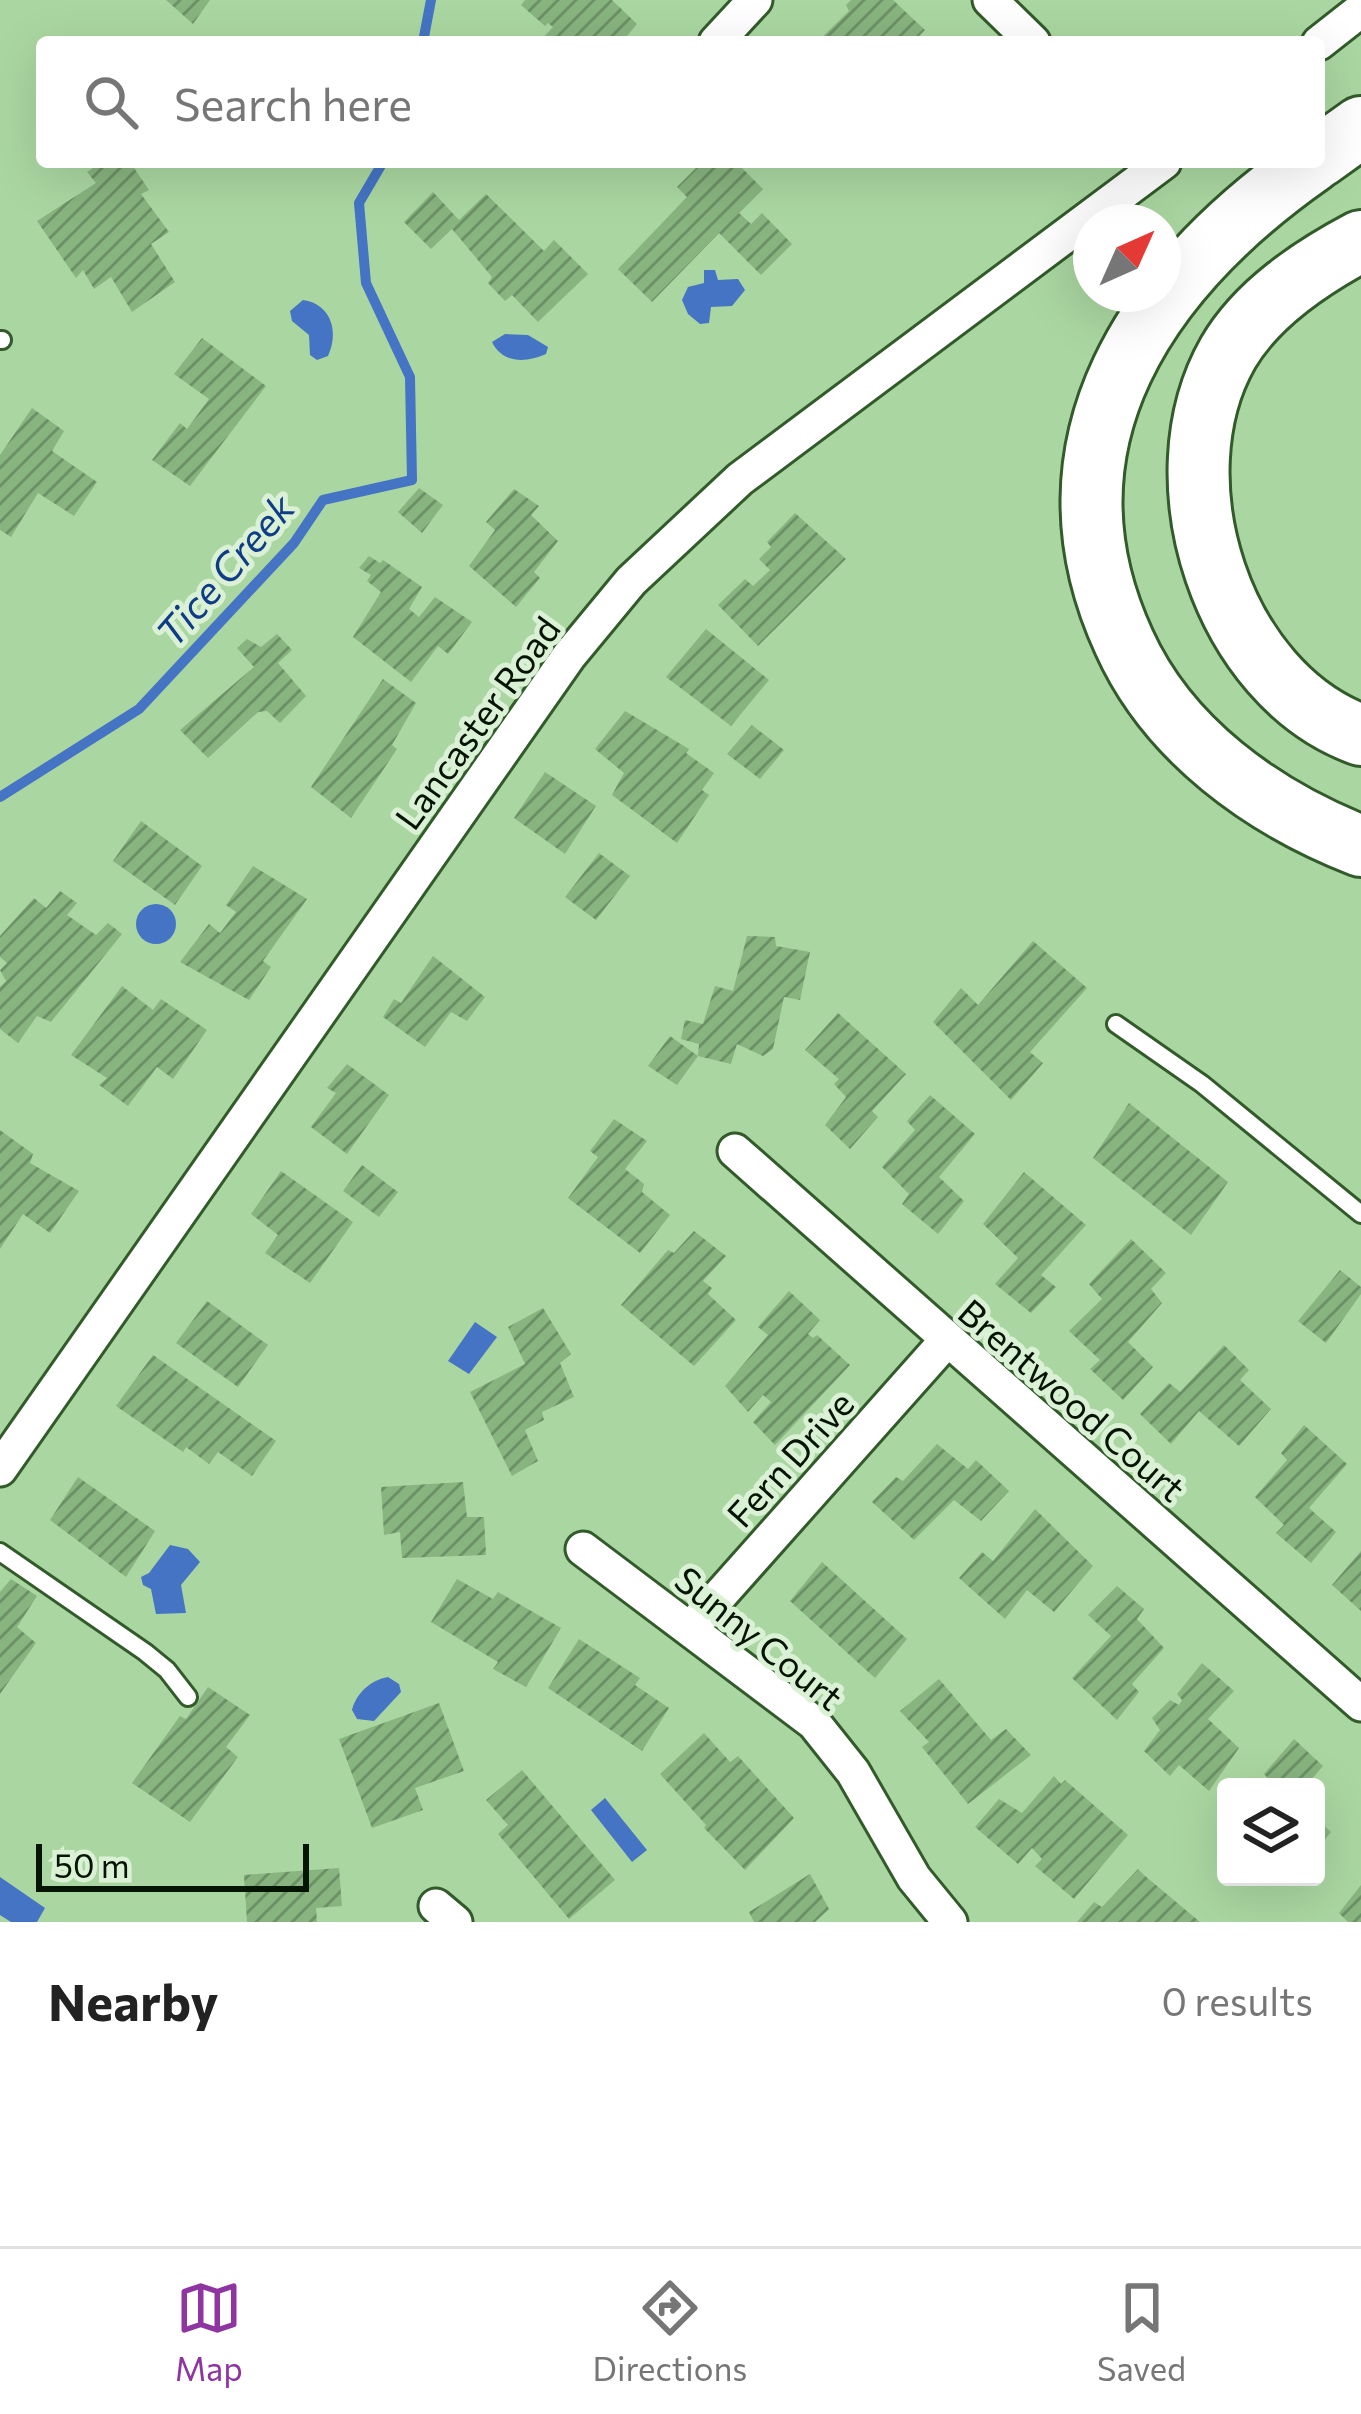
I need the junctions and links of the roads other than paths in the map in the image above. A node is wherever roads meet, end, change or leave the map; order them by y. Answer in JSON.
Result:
{"nodes":[{"id":1,"x":755,"y":0,"type":"edge"},
{"id":2,"x":990,"y":0,"type":"edge"},
{"id":3,"x":1361,"y":10,"type":"edge"},
{"id":4,"x":722,"y":36,"type":"edge"},
{"id":5,"x":1027,"y":36,"type":"edge"},
{"id":6,"x":1325,"y":38,"type":"edge"},
{"id":7,"x":1361,"y":127,"type":"edge"},
{"id":8,"x":1325,"y":153,"type":"edge"},
{"id":9,"x":1153,"y":168,"type":"edge"},
{"id":10,"x":1304,"y":168,"type":"edge"},
{"id":11,"x":1361,"y":241,"type":"edge"},
{"id":12,"x":1361,"y":735,"type":"edge"},
{"id":13,"x":1361,"y":846,"type":"edge"},
{"id":14,"x":1116,"y":1024,"type":"dead end"},
{"id":15,"x":735,"y":1151,"type":"dead end"},
{"id":16,"x":1361,"y":1214,"type":"edge"},
{"id":17,"x":947,"y":1340,"type":"junction"},
{"id":18,"x":4,"y":1453,"type":"edge"},
{"id":19,"x":583,"y":1549,"type":"dead end"},
{"id":20,"x":0,"y":1552,"type":"edge"},
{"id":21,"x":690,"y":1629,"type":"junction"},
{"id":22,"x":188,"y":1696,"type":"dead end"},
{"id":23,"x":1361,"y":1704,"type":"edge"},
{"id":24,"x":950,"y":1922,"type":"edge"}],
"edges":[{"from":1,"to":4,"type":"street"},
{"from":2,"to":5,"type":"street"},
{"from":3,"to":6,"type":"street"},
{"from":7,"to":8,"type":"highway"},
{"from":9,"to":18,"type":"street","name":"Lancaster Road"},
{"from":10,"to":13,"type":"highway"},
{"from":11,"to":12,"type":"highway"},
{"from":14,"to":16,"type":"lane"},
{"from":15,"to":17,"type":"street","name":"Brentwood Court"},
{"from":17,"to":21,"type":"street","name":"Fern Drive"},
{"from":17,"to":23,"type":"street","name":"Brentwood Court"},
{"from":19,"to":21,"type":"street","name":"Sunny Court"},
{"from":20,"to":22,"type":"lane"},
{"from":21,"to":24,"type":"street","name":"Sunny Court"}]}
